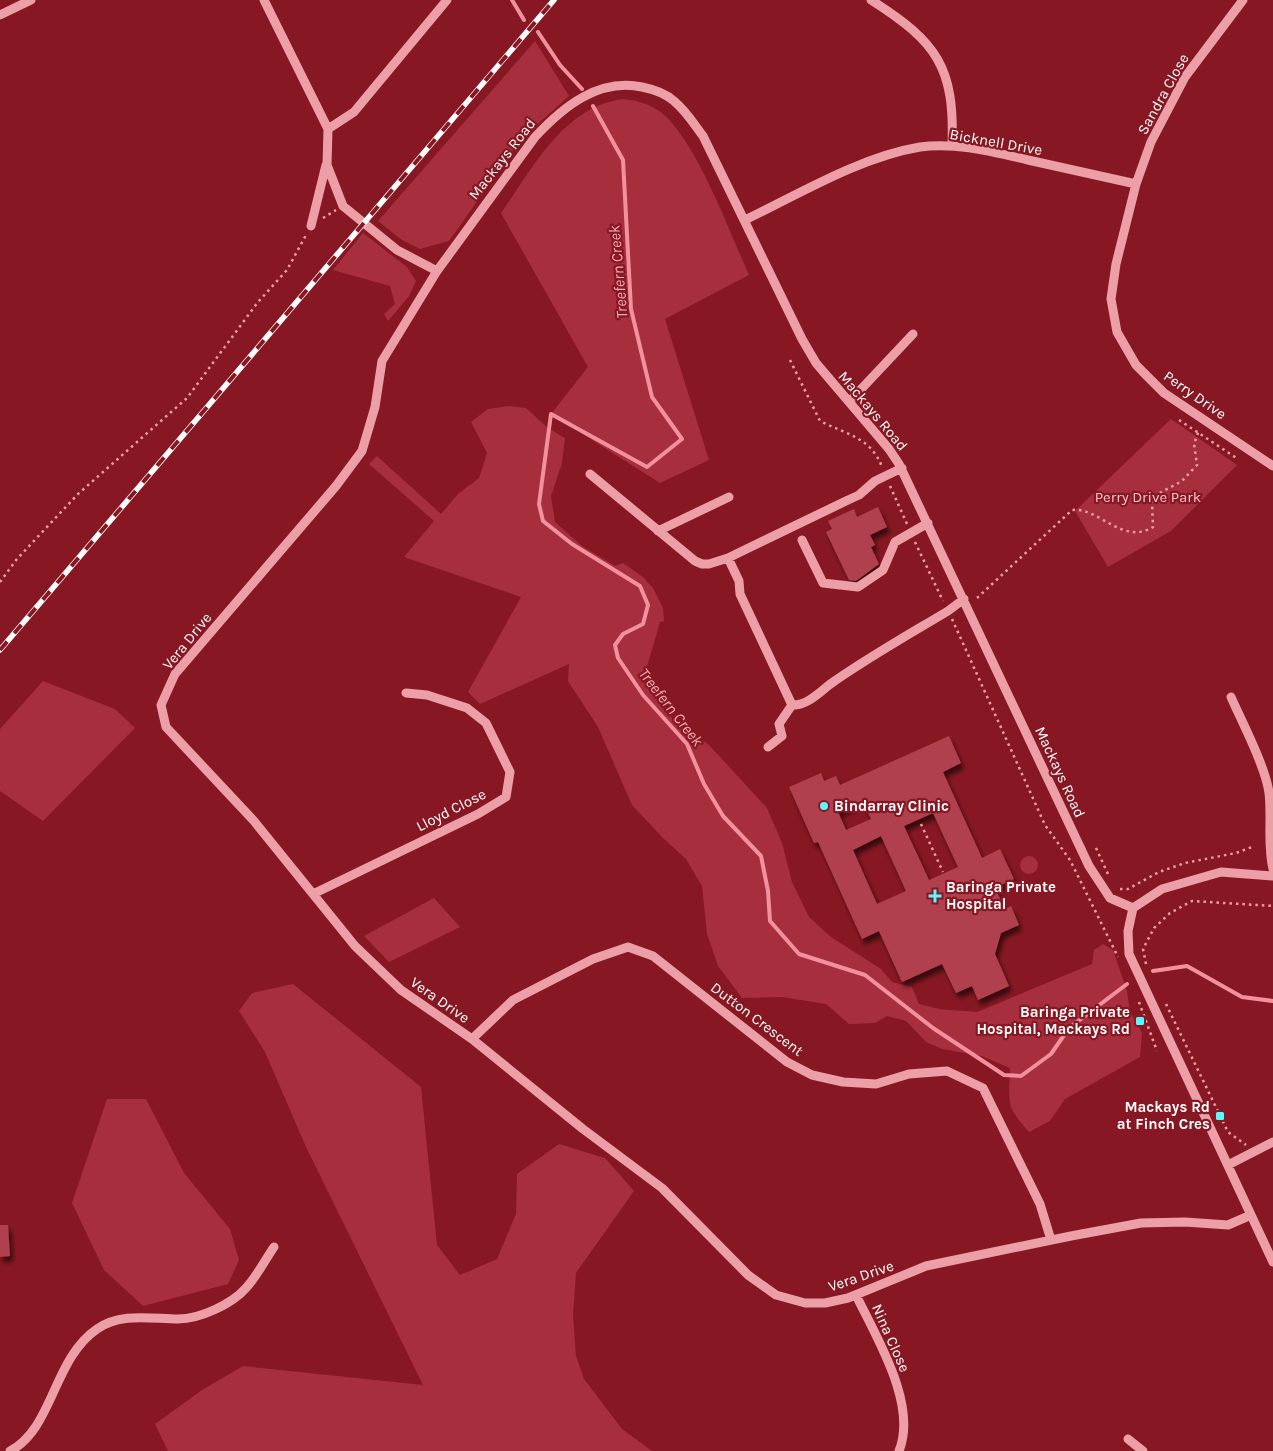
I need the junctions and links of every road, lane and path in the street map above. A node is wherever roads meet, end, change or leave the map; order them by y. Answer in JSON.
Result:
{"nodes":[{"id":1,"x":31,"y":0,"type":"edge"},
{"id":2,"x":264,"y":0,"type":"edge"},
{"id":3,"x":447,"y":0,"type":"edge"},
{"id":4,"x":871,"y":0,"type":"edge"},
{"id":5,"x":1243,"y":0,"type":"edge"},
{"id":6,"x":0,"y":15,"type":"edge"},
{"id":7,"x":328,"y":129,"type":"junction"},
{"id":8,"x":952,"y":146,"type":"junction"},
{"id":9,"x":327,"y":165,"type":"junction"},
{"id":10,"x":1136,"y":184,"type":"junction"},
{"id":11,"x":343,"y":206,"type":"junction"},
{"id":12,"x":745,"y":220,"type":"junction"},
{"id":13,"x":311,"y":226,"type":"junction"},
{"id":14,"x":437,"y":271,"type":"junction"},
{"id":15,"x":913,"y":334,"type":"dead end"},
{"id":16,"x":790,"y":360,"type":"dead end"},
{"id":17,"x":849,"y":402,"type":"junction"},
{"id":18,"x":1179,"y":420,"type":"dead end"},
{"id":19,"x":1205,"y":420,"type":"junction"},
{"id":20,"x":1198,"y":433,"type":"junction"},
{"id":21,"x":1238,"y":459,"type":"dead end"},
{"id":22,"x":1273,"y":466,"type":"edge"},
{"id":23,"x":902,"y":468,"type":"junction"},
{"id":24,"x":590,"y":474,"type":"dead end"},
{"id":25,"x":886,"y":476,"type":"junction"},
{"id":26,"x":729,"y":497,"type":"dead end"},
{"id":27,"x":928,"y":524,"type":"junction"},
{"id":28,"x":658,"y":531,"type":"junction"},
{"id":29,"x":911,"y":532,"type":"junction"},
{"id":30,"x":802,"y":540,"type":"dead end"},
{"id":31,"x":728,"y":558,"type":"junction"},
{"id":32,"x":0,"y":582,"type":"edge"},
{"id":33,"x":977,"y":598,"type":"dead end"},
{"id":34,"x":964,"y":599,"type":"junction"},
{"id":35,"x":948,"y":611,"type":"junction"},
{"id":36,"x":406,"y":693,"type":"dead end"},
{"id":37,"x":1231,"y":697,"type":"dead end"},
{"id":38,"x":792,"y":705,"type":"junction"},
{"id":39,"x":768,"y":747,"type":"dead end"},
{"id":40,"x":920,"y":824,"type":"dead end"},
{"id":41,"x":1252,"y":847,"type":"dead end"},
{"id":42,"x":1096,"y":848,"type":"dead end"},
{"id":43,"x":1273,"y":869,"type":"edge"},
{"id":44,"x":943,"y":872,"type":"dead end"},
{"id":45,"x":1108,"y":874,"type":"dead end"},
{"id":46,"x":1273,"y":876,"type":"edge"},
{"id":47,"x":1117,"y":888,"type":"dead end"},
{"id":48,"x":313,"y":894,"type":"junction"},
{"id":49,"x":1273,"y":906,"type":"edge"},
{"id":50,"x":1134,"y":908,"type":"junction"},
{"id":51,"x":1120,"y":962,"type":"dead end"},
{"id":52,"x":1147,"y":966,"type":"dead end"},
{"id":53,"x":1139,"y":999,"type":"dead end"},
{"id":54,"x":1164,"y":1002,"type":"dead end"},
{"id":55,"x":472,"y":1040,"type":"junction"},
{"id":56,"x":1157,"y":1051,"type":"dead end"},
{"id":57,"x":1273,"y":1142,"type":"edge"},
{"id":58,"x":1250,"y":1153,"type":"junction"},
{"id":59,"x":1228,"y":1164,"type":"junction"},
{"id":60,"x":1251,"y":1215,"type":"junction"},
{"id":61,"x":1051,"y":1240,"type":"junction"},
{"id":62,"x":274,"y":1247,"type":"dead end"},
{"id":63,"x":1273,"y":1262,"type":"edge"},
{"id":64,"x":856,"y":1295,"type":"junction"},
{"id":65,"x":1128,"y":1439,"type":"dead end"},
{"id":66,"x":10,"y":1451,"type":"edge"},
{"id":67,"x":899,"y":1451,"type":"edge"},
{"id":68,"x":1143,"y":1451,"type":"edge"}],
"edges":[{"from":1,"to":6,"type":"street"},
{"from":2,"to":7,"type":"street"},
{"from":3,"to":7,"type":"street"},
{"from":4,"to":8,"type":"street"},
{"from":5,"to":10,"type":"street","name":"Sandra Close"},
{"from":7,"to":9,"type":"street"},
{"from":8,"to":10,"type":"street","name":"Bicknell Drive"},
{"from":8,"to":12,"type":"street","name":"Bicknell Drive"},
{"from":9,"to":11,"type":"street"},
{"from":9,"to":13,"type":"street"},
{"from":10,"to":19,"type":"street","name":"Perry Drive"},
{"from":11,"to":13,"type":"path"},
{"from":11,"to":14,"type":"street"},
{"from":12,"to":14,"type":"street","name":"Mackays Road"},
{"from":12,"to":17,"type":"street","name":"Mackays Road"},
{"from":13,"to":32,"type":"path"},
{"from":14,"to":48,"type":"street","name":"Vera Drive"},
{"from":15,"to":17,"type":"street"},
{"from":16,"to":25,"type":"path"},
{"from":17,"to":23,"type":"street","name":"Mackays Road"},
{"from":18,"to":20,"type":"path"},
{"from":19,"to":20,"type":"path"},
{"from":19,"to":22,"type":"street","name":"Perry Drive"},
{"from":20,"to":21,"type":"path"},
{"from":20,"to":33,"type":"path"},
{"from":23,"to":25,"type":"street"},
{"from":23,"to":27,"type":"street","name":"Mackays Road"},
{"from":24,"to":28,"type":"street"},
{"from":25,"to":29,"type":"path"},
{"from":25,"to":31,"type":"street"},
{"from":26,"to":28,"type":"street"},
{"from":27,"to":29,"type":"street"},
{"from":27,"to":34,"type":"street","name":"Mackays Road"},
{"from":28,"to":31,"type":"street"},
{"from":29,"to":30,"type":"street"},
{"from":29,"to":35,"type":"path"},
{"from":31,"to":38,"type":"street"},
{"from":34,"to":35,"type":"street"},
{"from":34,"to":50,"type":"street","name":"Mackays Road"},
{"from":35,"to":38,"type":"street"},
{"from":35,"to":51,"type":"path"},
{"from":36,"to":48,"type":"street","name":"Lloyd Close"},
{"from":37,"to":43,"type":"street"},
{"from":38,"to":39,"type":"street"},
{"from":40,"to":44,"type":"path"},
{"from":41,"to":47,"type":"path"},
{"from":42,"to":45,"type":"path"},
{"from":46,"to":50,"type":"street"},
{"from":48,"to":55,"type":"street","name":"Vera Drive"},
{"from":49,"to":52,"type":"path"},
{"from":50,"to":59,"type":"street"},
{"from":53,"to":56,"type":"path"},
{"from":54,"to":58,"type":"path"},
{"from":55,"to":61,"type":"street","name":"Dutton Crescent"},
{"from":55,"to":64,"type":"street","name":"Vera Drive"},
{"from":57,"to":58,"type":"street"},
{"from":58,"to":59,"type":"street"},
{"from":59,"to":60,"type":"street"},
{"from":60,"to":61,"type":"street","name":"Vera Drive"},
{"from":60,"to":63,"type":"street"},
{"from":61,"to":64,"type":"street","name":"Vera Drive"},
{"from":62,"to":66,"type":"street"},
{"from":64,"to":67,"type":"street","name":"Nina Close"},
{"from":65,"to":68,"type":"street"}]}
